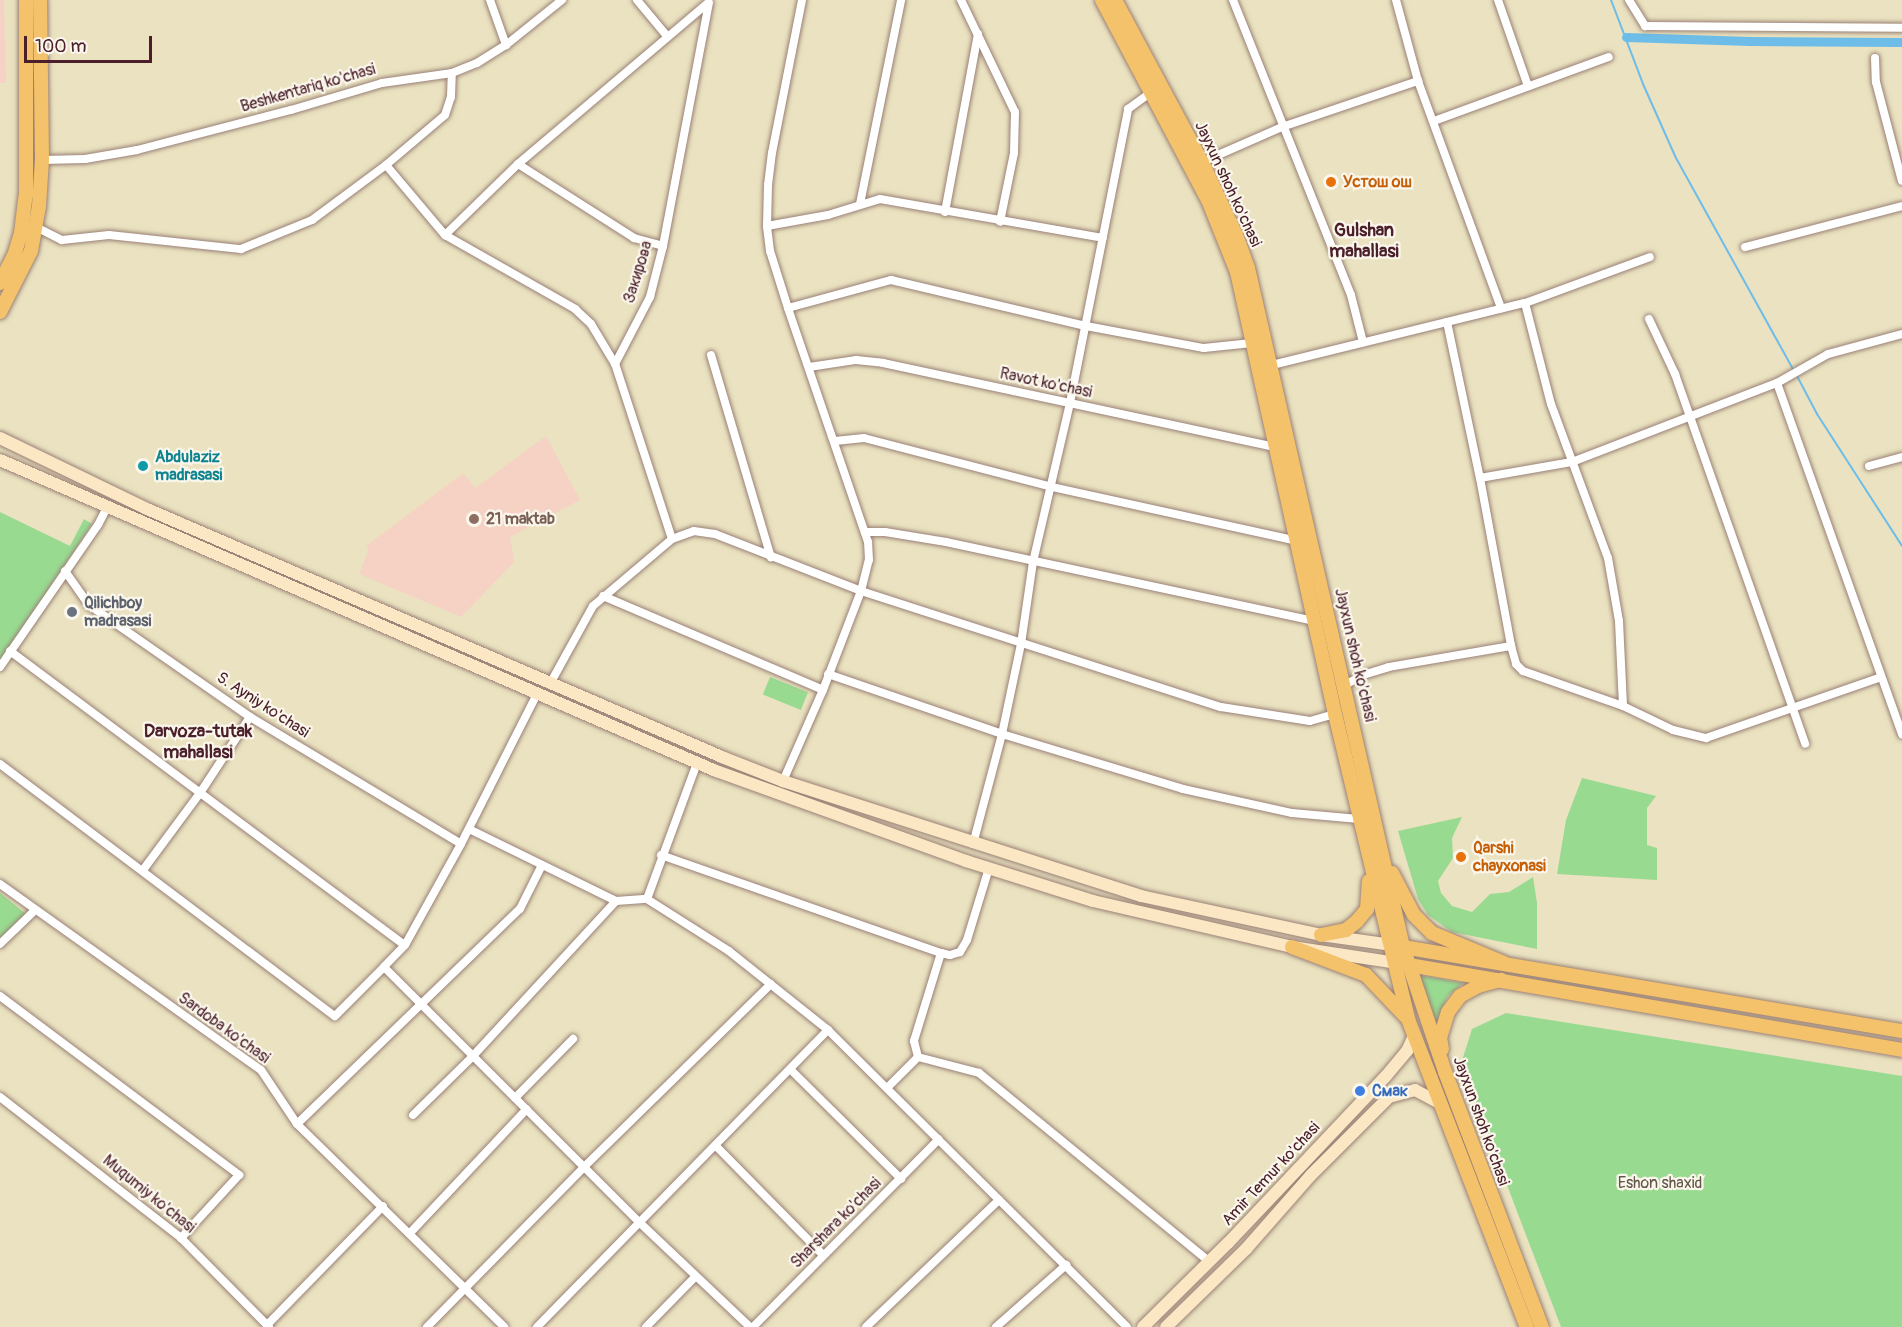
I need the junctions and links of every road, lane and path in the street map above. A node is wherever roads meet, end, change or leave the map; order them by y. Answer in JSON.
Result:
{"nodes":[{"id":1,"x":26,"y":0,"type":"edge"},
{"id":2,"x":40,"y":0,"type":"edge"},
{"id":3,"x":490,"y":0,"type":"edge"},
{"id":4,"x":562,"y":0,"type":"edge"},
{"id":5,"x":636,"y":0,"type":"edge"},
{"id":6,"x":802,"y":0,"type":"edge"},
{"id":7,"x":901,"y":0,"type":"edge"},
{"id":8,"x":961,"y":0,"type":"edge"},
{"id":9,"x":1102,"y":0,"type":"edge"},
{"id":10,"x":1115,"y":0,"type":"edge"},
{"id":11,"x":1233,"y":0,"type":"edge"},
{"id":12,"x":1396,"y":0,"type":"edge"},
{"id":13,"x":1498,"y":0,"type":"edge"},
{"id":14,"x":1629,"y":0,"type":"edge"},
{"id":15,"x":710,"y":1,"type":"edge"},
{"id":16,"x":1902,"y":28,"type":"edge"},
{"id":17,"x":978,"y":33,"type":"junction"},
{"id":18,"x":667,"y":36,"type":"junction"},
{"id":19,"x":506,"y":45,"type":"junction"},
{"id":20,"x":1609,"y":57,"type":"dead end"},
{"id":21,"x":1875,"y":58,"type":"dead end"},
{"id":22,"x":452,"y":73,"type":"junction"},
{"id":23,"x":1418,"y":81,"type":"junction"},
{"id":24,"x":1528,"y":86,"type":"junction"},
{"id":25,"x":1150,"y":93,"type":"junction"},
{"id":26,"x":1434,"y":121,"type":"junction"},
{"id":27,"x":1282,"y":127,"type":"junction"},
{"id":28,"x":42,"y":159,"type":"junction"},
{"id":29,"x":1202,"y":162,"type":"junction"},
{"id":30,"x":518,"y":164,"type":"junction"},
{"id":31,"x":386,"y":165,"type":"junction"},
{"id":32,"x":1902,"y":181,"type":"edge"},
{"id":33,"x":860,"y":204,"type":"junction"},
{"id":34,"x":1902,"y":206,"type":"edge"},
{"id":35,"x":945,"y":212,"type":"junction"},
{"id":36,"x":1000,"y":222,"type":"junction"},
{"id":37,"x":767,"y":226,"type":"junction"},
{"id":38,"x":36,"y":227,"type":"junction"},
{"id":39,"x":445,"y":236,"type":"junction"},
{"id":40,"x":1103,"y":238,"type":"junction"},
{"id":41,"x":663,"y":246,"type":"junction"},
{"id":42,"x":1745,"y":248,"type":"dead end"},
{"id":43,"x":1650,"y":257,"type":"dead end"},
{"id":44,"x":0,"y":283,"type":"edge"},
{"id":45,"x":1525,"y":303,"type":"junction"},
{"id":46,"x":788,"y":308,"type":"junction"},
{"id":47,"x":1501,"y":308,"type":"junction"},
{"id":48,"x":0,"y":312,"type":"edge"},
{"id":49,"x":1649,"y":319,"type":"dead end"},
{"id":50,"x":1447,"y":322,"type":"junction"},
{"id":51,"x":1086,"y":326,"type":"junction"},
{"id":52,"x":1902,"y":334,"type":"edge"},
{"id":53,"x":1363,"y":342,"type":"junction"},
{"id":54,"x":1252,"y":343,"type":"junction"},
{"id":55,"x":711,"y":356,"type":"dead end"},
{"id":56,"x":615,"y":364,"type":"junction"},
{"id":57,"x":1272,"y":365,"type":"junction"},
{"id":58,"x":809,"y":367,"type":"junction"},
{"id":59,"x":1777,"y":383,"type":"junction"},
{"id":60,"x":1070,"y":403,"type":"junction"},
{"id":61,"x":1691,"y":417,"type":"junction"},
{"id":62,"x":0,"y":438,"type":"edge"},
{"id":63,"x":836,"y":441,"type":"junction"},
{"id":64,"x":1276,"y":447,"type":"junction"},
{"id":65,"x":1902,"y":457,"type":"edge"},
{"id":66,"x":0,"y":460,"type":"edge"},
{"id":67,"x":1572,"y":462,"type":"junction"},
{"id":68,"x":1869,"y":466,"type":"dead end"},
{"id":69,"x":1480,"y":478,"type":"junction"},
{"id":70,"x":1052,"y":487,"type":"junction"},
{"id":71,"x":107,"y":507,"type":"junction"},
{"id":72,"x":865,"y":532,"type":"junction"},
{"id":73,"x":672,"y":539,"type":"junction"},
{"id":74,"x":1297,"y":541,"type":"junction"},
{"id":75,"x":234,"y":547,"type":"junction"},
{"id":76,"x":771,"y":557,"type":"junction"},
{"id":77,"x":228,"y":560,"type":"junction"},
{"id":78,"x":1033,"y":562,"type":"junction"},
{"id":79,"x":65,"y":571,"type":"junction"},
{"id":80,"x":861,"y":591,"type":"junction"},
{"id":81,"x":603,"y":596,"type":"junction"},
{"id":82,"x":1314,"y":621,"type":"junction"},
{"id":83,"x":1021,"y":644,"type":"junction"},
{"id":84,"x":1512,"y":646,"type":"junction"},
{"id":85,"x":10,"y":651,"type":"junction"},
{"id":86,"x":0,"y":667,"type":"edge"},
{"id":87,"x":828,"y":674,"type":"junction"},
{"id":88,"x":1881,"y":677,"type":"junction"},
{"id":89,"x":551,"y":682,"type":"junction"},
{"id":90,"x":1345,"y":685,"type":"junction"},
{"id":91,"x":823,"y":690,"type":"junction"},
{"id":92,"x":537,"y":694,"type":"junction"},
{"id":93,"x":1623,"y":706,"type":"junction"},
{"id":94,"x":1792,"y":707,"type":"junction"},
{"id":95,"x":1335,"y":714,"type":"junction"},
{"id":96,"x":250,"y":717,"type":"junction"},
{"id":97,"x":1002,"y":734,"type":"junction"},
{"id":98,"x":1902,"y":734,"type":"edge"},
{"id":99,"x":1805,"y":744,"type":"dead end"},
{"id":100,"x":697,"y":763,"type":"junction"},
{"id":101,"x":0,"y":764,"type":"edge"},
{"id":102,"x":742,"y":765,"type":"junction"},
{"id":103,"x":738,"y":778,"type":"junction"},
{"id":104,"x":783,"y":781,"type":"junction"},
{"id":105,"x":200,"y":793,"type":"junction"},
{"id":106,"x":1359,"y":819,"type":"junction"},
{"id":107,"x":469,"y":829,"type":"junction"},
{"id":108,"x":461,"y":844,"type":"junction"},
{"id":109,"x":973,"y":844,"type":"junction"},
{"id":110,"x":661,"y":855,"type":"junction"},
{"id":111,"x":1384,"y":858,"type":"junction"},
{"id":112,"x":1369,"y":860,"type":"junction"},
{"id":113,"x":542,"y":865,"type":"junction"},
{"id":114,"x":989,"y":868,"type":"junction"},
{"id":115,"x":143,"y":870,"type":"junction"},
{"id":116,"x":0,"y":884,"type":"edge"},
{"id":117,"x":646,"y":899,"type":"junction"},
{"id":118,"x":616,"y":901,"type":"junction"},
{"id":119,"x":34,"y":910,"type":"junction"},
{"id":120,"x":1321,"y":934,"type":"junction"},
{"id":121,"x":0,"y":944,"type":"edge"},
{"id":122,"x":1388,"y":944,"type":"junction"},
{"id":123,"x":405,"y":945,"type":"junction"},
{"id":124,"x":1292,"y":947,"type":"junction"},
{"id":125,"x":1403,"y":947,"type":"junction"},
{"id":126,"x":941,"y":953,"type":"junction"},
{"id":127,"x":1394,"y":963,"type":"junction"},
{"id":128,"x":1504,"y":963,"type":"junction"},
{"id":129,"x":1409,"y":965,"type":"junction"},
{"id":130,"x":384,"y":967,"type":"junction"},
{"id":131,"x":1501,"y":980,"type":"junction"},
{"id":132,"x":771,"y":984,"type":"junction"},
{"id":133,"x":0,"y":996,"type":"edge"},
{"id":134,"x":422,"y":1004,"type":"junction"},
{"id":135,"x":1408,"y":1019,"type":"junction"},
{"id":136,"x":828,"y":1030,"type":"junction"},
{"id":137,"x":1902,"y":1031,"type":"edge"},
{"id":138,"x":1414,"y":1036,"type":"junction"},
{"id":139,"x":573,"y":1039,"type":"dead end"},
{"id":140,"x":1902,"y":1050,"type":"edge"},
{"id":141,"x":472,"y":1057,"type":"junction"},
{"id":142,"x":918,"y":1057,"type":"junction"},
{"id":143,"x":791,"y":1070,"type":"junction"},
{"id":144,"x":1445,"y":1072,"type":"junction"},
{"id":145,"x":887,"y":1088,"type":"junction"},
{"id":146,"x":0,"y":1097,"type":"edge"},
{"id":147,"x":515,"y":1098,"type":"junction"},
{"id":148,"x":1438,"y":1102,"type":"junction"},
{"id":149,"x":526,"y":1109,"type":"junction"},
{"id":150,"x":413,"y":1115,"type":"dead end"},
{"id":151,"x":297,"y":1124,"type":"junction"},
{"id":152,"x":939,"y":1139,"type":"junction"},
{"id":153,"x":716,"y":1146,"type":"junction"},
{"id":154,"x":585,"y":1166,"type":"junction"},
{"id":155,"x":901,"y":1179,"type":"junction"},
{"id":156,"x":999,"y":1200,"type":"junction"},
{"id":157,"x":383,"y":1206,"type":"junction"},
{"id":158,"x":639,"y":1222,"type":"junction"},
{"id":159,"x":410,"y":1233,"type":"junction"},
{"id":160,"x":181,"y":1238,"type":"junction"},
{"id":161,"x":823,"y":1255,"type":"junction"},
{"id":162,"x":1210,"y":1262,"type":"junction"},
{"id":163,"x":1066,"y":1265,"type":"junction"},
{"id":164,"x":695,"y":1277,"type":"junction"},
{"id":165,"x":464,"y":1289,"type":"junction"},
{"id":166,"x":1522,"y":1325,"type":"edge"},
{"id":167,"x":268,"y":1326,"type":"edge"},
{"id":168,"x":427,"y":1327,"type":"edge"},
{"id":169,"x":504,"y":1327,"type":"edge"},
{"id":170,"x":537,"y":1327,"type":"edge"},
{"id":171,"x":646,"y":1327,"type":"edge"},
{"id":172,"x":751,"y":1327,"type":"edge"},
{"id":173,"x":866,"y":1327,"type":"edge"},
{"id":174,"x":996,"y":1327,"type":"edge"},
{"id":175,"x":1127,"y":1327,"type":"edge"},
{"id":176,"x":1143,"y":1327,"type":"edge"},
{"id":177,"x":1166,"y":1327,"type":"edge"},
{"id":178,"x":1542,"y":1327,"type":"edge"}],
"edges":[{"from":1,"to":44,"type":"main road"},
{"from":2,"to":28,"type":"main road"},
{"from":3,"to":19,"type":"street"},
{"from":4,"to":19,"type":"street","name":"Beshkentariq ko'chasi"},
{"from":5,"to":18,"type":"street"},
{"from":6,"to":37,"type":"street"},
{"from":7,"to":33,"type":"street"},
{"from":8,"to":17,"type":"street"},
{"from":9,"to":25,"type":"main road","name":"Jayxun shoh ko'chasi"},
{"from":10,"to":29,"type":"main road","name":"Jayxun shoh ko'chasi"},
{"from":11,"to":27,"type":"street"},
{"from":12,"to":23,"type":"street"},
{"from":13,"to":24,"type":"street"},
{"from":14,"to":16,"type":"street"},
{"from":15,"to":18,"type":"street"},
{"from":15,"to":41,"type":"street","name":"Закирова"},
{"from":17,"to":35,"type":"street"},
{"from":17,"to":36,"type":"street"},
{"from":18,"to":30,"type":"street"},
{"from":19,"to":22,"type":"street","name":"Beshkentariq ko'chasi"},
{"from":20,"to":24,"type":"street"},
{"from":21,"to":32,"type":"street"},
{"from":22,"to":28,"type":"street","name":"Beshkentariq ko'chasi"},
{"from":22,"to":31,"type":"street"},
{"from":23,"to":26,"type":"street"},
{"from":23,"to":27,"type":"street"},
{"from":24,"to":26,"type":"street"},
{"from":25,"to":40,"type":"street"},
{"from":25,"to":54,"type":"main road","name":"Jayxun shoh ko'chasi"},
{"from":26,"to":47,"type":"street"},
{"from":27,"to":29,"type":"street"},
{"from":27,"to":53,"type":"street"},
{"from":28,"to":38,"type":"main road"},
{"from":29,"to":57,"type":"main road","name":"Jayxun shoh ko'chasi"},
{"from":30,"to":39,"type":"street"},
{"from":30,"to":41,"type":"street"},
{"from":31,"to":38,"type":"street"},
{"from":31,"to":39,"type":"street"},
{"from":33,"to":35,"type":"street"},
{"from":33,"to":37,"type":"street"},
{"from":34,"to":42,"type":"street"},
{"from":35,"to":36,"type":"street"},
{"from":36,"to":40,"type":"street"},
{"from":37,"to":46,"type":"street"},
{"from":38,"to":48,"type":"main road"},
{"from":39,"to":56,"type":"street"},
{"from":40,"to":51,"type":"street"},
{"from":41,"to":56,"type":"street","name":"Закирова"},
{"from":43,"to":45,"type":"street"},
{"from":45,"to":47,"type":"street"},
{"from":45,"to":67,"type":"street"},
{"from":46,"to":51,"type":"street"},
{"from":46,"to":58,"type":"street"},
{"from":47,"to":50,"type":"street"},
{"from":49,"to":61,"type":"street"},
{"from":50,"to":53,"type":"street"},
{"from":50,"to":69,"type":"street"},
{"from":51,"to":54,"type":"street"},
{"from":51,"to":60,"type":"street"},
{"from":52,"to":59,"type":"street"},
{"from":53,"to":57,"type":"street"},
{"from":54,"to":64,"type":"main road","name":"Jayxun shoh ko'chasi"},
{"from":55,"to":76,"type":"street"},
{"from":56,"to":73,"type":"street"},
{"from":57,"to":90,"type":"main road","name":"Jayxun shoh ko'chasi"},
{"from":58,"to":60,"type":"street","name":"Ravot ko'chasi"},
{"from":58,"to":63,"type":"street"},
{"from":59,"to":61,"type":"street"},
{"from":59,"to":88,"type":"street"},
{"from":60,"to":64,"type":"street","name":"Ravot ko'chasi"},
{"from":60,"to":70,"type":"street"},
{"from":61,"to":67,"type":"street"},
{"from":61,"to":94,"type":"street"},
{"from":62,"to":75,"type":"main road"},
{"from":63,"to":70,"type":"street"},
{"from":63,"to":72,"type":"street"},
{"from":64,"to":74,"type":"main road","name":"Jayxun shoh ko'chasi"},
{"from":65,"to":68,"type":"street"},
{"from":66,"to":71,"type":"main road"},
{"from":67,"to":69,"type":"street"},
{"from":67,"to":93,"type":"street"},
{"from":69,"to":84,"type":"street"},
{"from":70,"to":74,"type":"street"},
{"from":70,"to":78,"type":"street"},
{"from":71,"to":77,"type":"main road"},
{"from":71,"to":79,"type":"street"},
{"from":72,"to":78,"type":"street"},
{"from":72,"to":80,"type":"street"},
{"from":73,"to":76,"type":"street"},
{"from":73,"to":81,"type":"street"},
{"from":74,"to":82,"type":"main road","name":"Jayxun shoh ko'chasi"},
{"from":75,"to":77,"type":"main road"},
{"from":75,"to":89,"type":"main road"},
{"from":76,"to":80,"type":"street"},
{"from":77,"to":92,"type":"main road"},
{"from":78,"to":82,"type":"street"},
{"from":78,"to":83,"type":"street"},
{"from":79,"to":85,"type":"street"},
{"from":79,"to":96,"type":"street","name":"S. Ayniy ko'chasi"},
{"from":80,"to":83,"type":"street"},
{"from":80,"to":87,"type":"street"},
{"from":81,"to":89,"type":"street"},
{"from":81,"to":91,"type":"street"},
{"from":82,"to":95,"type":"main road","name":"Jayxun shoh ko'chasi"},
{"from":83,"to":95,"type":"street"},
{"from":83,"to":97,"type":"street"},
{"from":84,"to":90,"type":"street"},
{"from":84,"to":93,"type":"street"},
{"from":85,"to":86,"type":"street"},
{"from":85,"to":105,"type":"street"},
{"from":87,"to":91,"type":"street"},
{"from":87,"to":97,"type":"street"},
{"from":88,"to":94,"type":"street"},
{"from":88,"to":98,"type":"street"},
{"from":89,"to":102,"type":"main road"},
{"from":90,"to":111,"type":"main road","name":"Jayxun shoh ko'chasi"},
{"from":91,"to":104,"type":"street"},
{"from":92,"to":100,"type":"main road"},
{"from":92,"to":107,"type":"street"},
{"from":93,"to":94,"type":"street"},
{"from":94,"to":99,"type":"street"},
{"from":95,"to":106,"type":"main road","name":"Jayxun shoh ko'chasi"},
{"from":96,"to":105,"type":"street"},
{"from":96,"to":108,"type":"street","name":"S. Ayniy ko'chasi"},
{"from":97,"to":106,"type":"street"},
{"from":97,"to":109,"type":"street"},
{"from":100,"to":103,"type":"main road"},
{"from":100,"to":110,"type":"street"},
{"from":101,"to":115,"type":"street"},
{"from":102,"to":103,"type":"main road"},
{"from":102,"to":104,"type":"main road"},
{"from":103,"to":114,"type":"main road"},
{"from":104,"to":109,"type":"main road"},
{"from":105,"to":115,"type":"street"},
{"from":105,"to":123,"type":"street"},
{"from":106,"to":112,"type":"main road","name":"Jayxun shoh ko'chasi"},
{"from":107,"to":108,"type":"street"},
{"from":107,"to":113,"type":"street"},
{"from":108,"to":123,"type":"street"},
{"from":109,"to":120,"type":"main road"},
{"from":110,"to":117,"type":"street"},
{"from":110,"to":126,"type":"street"},
{"from":111,"to":125,"type":"main road","name":"Jayxun shoh ko'chasi"},
{"from":111,"to":128,"type":"main road"},
{"from":112,"to":120,"type":"main road"},
{"from":112,"to":122,"type":"main road","name":"Jayxun shoh ko'chasi"},
{"from":113,"to":118,"type":"street"},
{"from":113,"to":134,"type":"street"},
{"from":114,"to":124,"type":"main road"},
{"from":114,"to":126,"type":"street"},
{"from":115,"to":130,"type":"street"},
{"from":116,"to":119,"type":"street","name":"Sardoba ko'chasi"},
{"from":117,"to":118,"type":"street"},
{"from":117,"to":132,"type":"street"},
{"from":118,"to":141,"type":"street"},
{"from":119,"to":121,"type":"street"},
{"from":119,"to":151,"type":"street","name":"Sardoba ko'chasi"},
{"from":120,"to":122,"type":"main road"},
{"from":122,"to":125,"type":"main road"},
{"from":122,"to":127,"type":"main road","name":"Jayxun shoh ko'chasi"},
{"from":123,"to":130,"type":"street"},
{"from":124,"to":127,"type":"main road"},
{"from":124,"to":135,"type":"main road"},
{"from":125,"to":128,"type":"main road"},
{"from":125,"to":129,"type":"main road","name":"Jayxun shoh ko'chasi"},
{"from":126,"to":142,"type":"street"},
{"from":127,"to":129,"type":"main road"},
{"from":127,"to":135,"type":"main road","name":"Jayxun shoh ko'chasi"},
{"from":128,"to":137,"type":"main road"},
{"from":129,"to":131,"type":"main road"},
{"from":129,"to":144,"type":"main road","name":"Jayxun shoh ko'chasi"},
{"from":130,"to":134,"type":"street"},
{"from":131,"to":140,"type":"main road"},
{"from":131,"to":144,"type":"main road"},
{"from":132,"to":136,"type":"street"},
{"from":132,"to":154,"type":"street"},
{"from":133,"to":160,"type":"street"},
{"from":134,"to":141,"type":"street"},
{"from":134,"to":151,"type":"street"},
{"from":135,"to":138,"type":"main road","name":"Jayxun shoh ko'chasi"},
{"from":136,"to":143,"type":"street"},
{"from":136,"to":145,"type":"street"},
{"from":138,"to":148,"type":"main road","name":"Jayxun shoh ko'chasi"},
{"from":138,"to":162,"type":"main road","name":"Amir Temur ko'chasi"},
{"from":139,"to":147,"type":"street"},
{"from":141,"to":147,"type":"street"},
{"from":141,"to":150,"type":"street"},
{"from":142,"to":145,"type":"street"},
{"from":142,"to":162,"type":"street"},
{"from":143,"to":153,"type":"street"},
{"from":143,"to":155,"type":"street"},
{"from":144,"to":178,"type":"main road","name":"Jayxun shoh ko'chasi"},
{"from":145,"to":152,"type":"street"},
{"from":146,"to":160,"type":"street","name":"Muqumiy ko'chasi"},
{"from":147,"to":149,"type":"street"},
{"from":148,"to":166,"type":"main road","name":"Jayxun shoh ko'chasi"},
{"from":148,"to":177,"type":"main road","name":"Amir Temur ko'chasi"},
{"from":149,"to":154,"type":"street"},
{"from":149,"to":159,"type":"street"},
{"from":151,"to":157,"type":"street","name":"Sardoba ko'chasi"},
{"from":152,"to":155,"type":"street","name":"Sharshara ko'chasi"},
{"from":152,"to":156,"type":"street"},
{"from":153,"to":158,"type":"street"},
{"from":153,"to":161,"type":"street"},
{"from":154,"to":158,"type":"street"},
{"from":154,"to":165,"type":"street"},
{"from":155,"to":161,"type":"street","name":"Sharshara ko'chasi"},
{"from":156,"to":163,"type":"street"},
{"from":156,"to":173,"type":"street"},
{"from":157,"to":159,"type":"street","name":"Sardoba ko'chasi"},
{"from":157,"to":167,"type":"street"},
{"from":158,"to":164,"type":"street"},
{"from":158,"to":170,"type":"street"},
{"from":159,"to":165,"type":"street","name":"Sardoba ko'chasi"},
{"from":160,"to":167,"type":"street","name":"Muqumiy ko'chasi"},
{"from":161,"to":172,"type":"street","name":"Sharshara ko'chasi"},
{"from":162,"to":176,"type":"main road","name":"Amir Temur ko'chasi"},
{"from":163,"to":174,"type":"street"},
{"from":163,"to":175,"type":"street"},
{"from":164,"to":171,"type":"street"},
{"from":164,"to":172,"type":"street"},
{"from":165,"to":168,"type":"street"},
{"from":165,"to":169,"type":"street","name":"Sardoba ko'chasi"}]}
